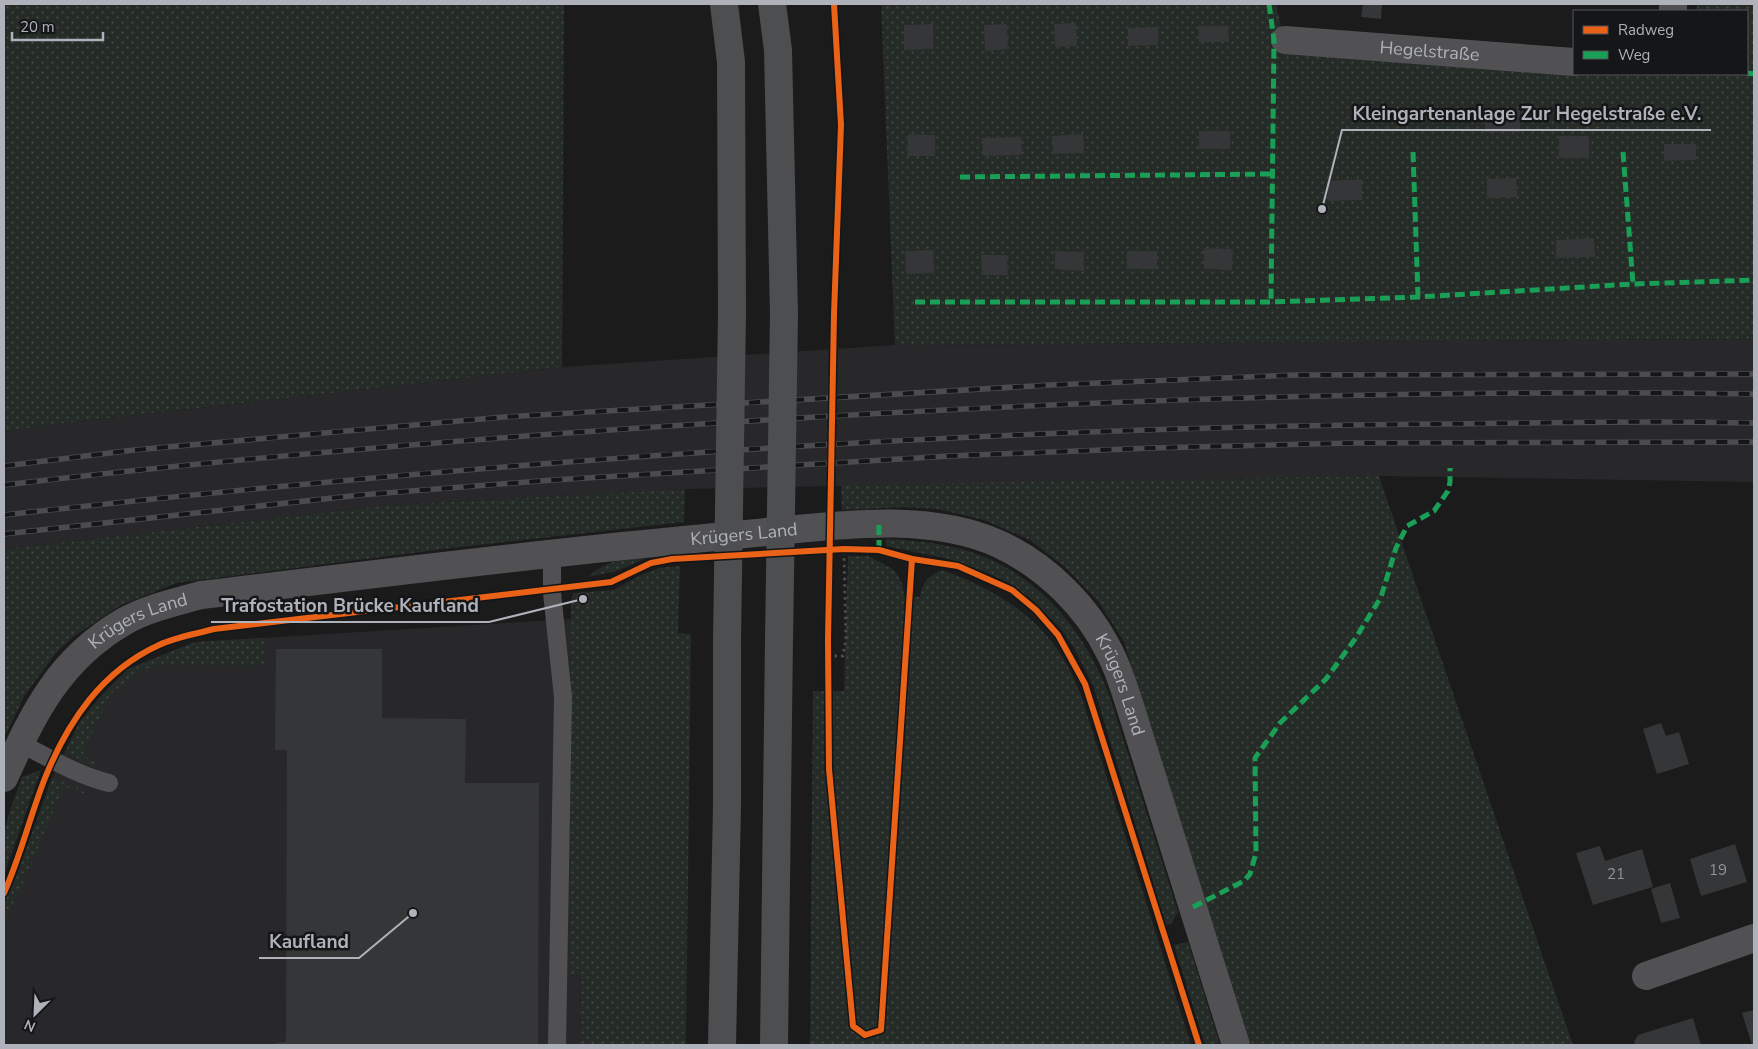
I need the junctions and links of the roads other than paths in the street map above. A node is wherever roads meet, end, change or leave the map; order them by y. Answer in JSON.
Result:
{"nodes":[{"id":1,"x":724,"y":4,"type":"edge"},
{"id":2,"x":772,"y":4,"type":"edge"},
{"id":3,"x":1285,"y":40,"type":"dead end"},
{"id":4,"x":1573,"y":62,"type":"edge"},
{"id":5,"x":552,"y":553,"type":"junction"},
{"id":6,"x":20,"y":743,"type":"junction"},
{"id":7,"x":4,"y":778,"type":"edge"},
{"id":8,"x":109,"y":783,"type":"dead end"},
{"id":9,"x":1754,"y":938,"type":"edge"},
{"id":10,"x":1646,"y":976,"type":"dead end"},
{"id":11,"x":558,"y":1045,"type":"edge"},
{"id":12,"x":722,"y":1045,"type":"edge"},
{"id":13,"x":774,"y":1045,"type":"edge"},
{"id":14,"x":1236,"y":1045,"type":"edge"}],
"edges":[{"from":1,"to":12,"type":"highway","bridge":true},
{"from":2,"to":13,"type":"highway","bridge":true},
{"from":3,"to":4,"type":"street","name":"Hegelstraße"},
{"from":5,"to":6,"type":"street","name":"Krügers Land"},
{"from":5,"to":11,"type":"lane"},
{"from":5,"to":14,"type":"street","name":"Krügers Land"},
{"from":6,"to":7,"type":"street","name":"Krügers Land"},
{"from":6,"to":8,"type":"lane"},
{"from":9,"to":10,"type":"street"}]}
